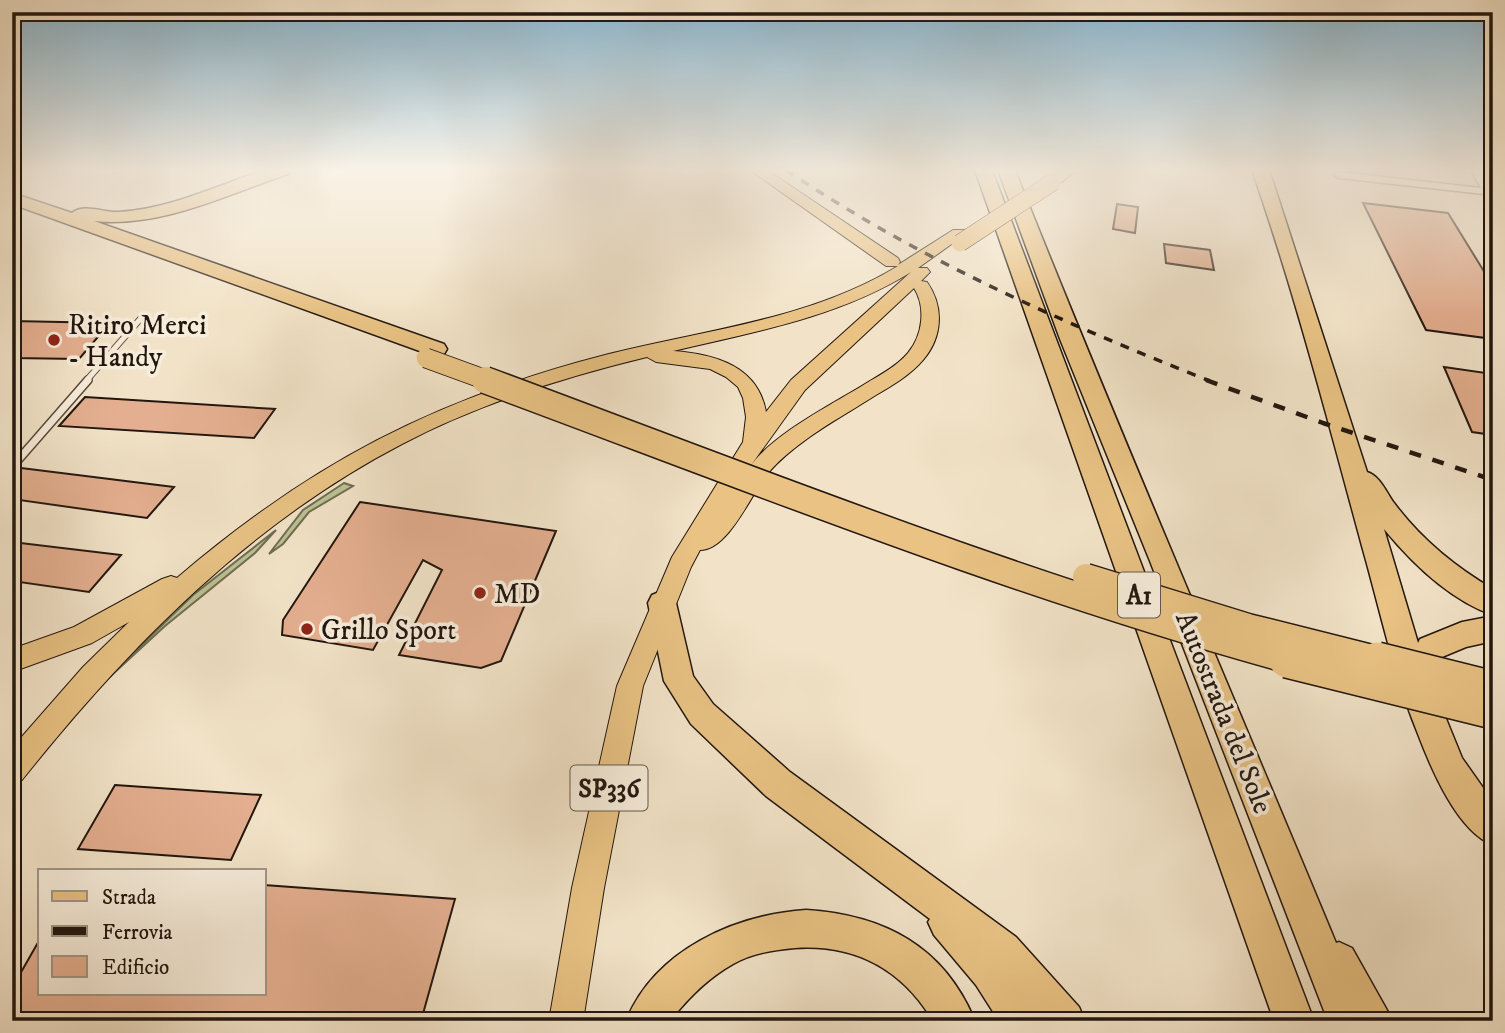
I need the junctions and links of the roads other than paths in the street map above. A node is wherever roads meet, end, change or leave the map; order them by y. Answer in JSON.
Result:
{"nodes":[{"id":1,"x":33,"y":218,"type":"edge"},
{"id":2,"x":68,"y":218,"type":"edge"},
{"id":3,"x":828,"y":218,"type":"edge"},
{"id":4,"x":989,"y":218,"type":"edge"},
{"id":5,"x":1001,"y":218,"type":"edge"},
{"id":6,"x":1025,"y":218,"type":"edge"},
{"id":7,"x":1275,"y":218,"type":"edge"},
{"id":8,"x":960,"y":238,"type":"junction"},
{"id":9,"x":892,"y":262,"type":"dead end"},
{"id":10,"x":920,"y":286,"type":"dead end"},
{"id":11,"x":142,"y":317,"type":"dead end"},
{"id":12,"x":431,"y":353,"type":"junction"},
{"id":13,"x":573,"y":370,"type":"junction"},
{"id":14,"x":753,"y":443,"type":"junction"},
{"id":15,"x":1347,"y":446,"type":"junction"},
{"id":16,"x":12,"y":467,"type":"edge"},
{"id":17,"x":227,"y":551,"type":"junction"},
{"id":18,"x":680,"y":564,"type":"junction"},
{"id":19,"x":662,"y":603,"type":"junction"},
{"id":20,"x":1493,"y":603,"type":"edge"},
{"id":21,"x":1493,"y":628,"type":"edge"},
{"id":22,"x":12,"y":661,"type":"edge"},
{"id":23,"x":1413,"y":675,"type":"junction"},
{"id":24,"x":1493,"y":690,"type":"edge"},
{"id":25,"x":1493,"y":711,"type":"edge"},
{"id":26,"x":12,"y":770,"type":"edge"},
{"id":27,"x":1493,"y":828,"type":"edge"},
{"id":28,"x":1289,"y":872,"type":"junction"},
{"id":29,"x":914,"y":886,"type":"junction"},
{"id":30,"x":566,"y":1021,"type":"edge"},
{"id":31,"x":646,"y":1021,"type":"edge"},
{"id":32,"x":955,"y":1021,"type":"edge"},
{"id":33,"x":1021,"y":1021,"type":"edge"},
{"id":34,"x":1065,"y":1021,"type":"edge"},
{"id":35,"x":1294,"y":1021,"type":"edge"},
{"id":36,"x":1348,"y":1021,"type":"edge"},
{"id":37,"x":1373,"y":1021,"type":"edge"}],
"edges":[{"from":1,"to":12,"type":"highway"},
{"from":2,"to":12,"type":"highway"},
{"from":3,"to":9,"type":"main road"},
{"from":4,"to":8,"type":"main road","number":"SP336","bridge":true},
{"from":5,"to":35,"type":"highway","name":"Autostrada del Sole","number":"A1"},
{"from":6,"to":28,"type":"highway","name":"Autostrada del Sole","number":"A1"},
{"from":7,"to":15,"type":"highway"},
{"from":8,"to":13,"type":"main road"},
{"from":8,"to":14,"type":"main road","number":"SP336"},
{"from":10,"to":18,"type":"main road"},
{"from":11,"to":16,"type":"lane"},
{"from":12,"to":24,"type":"highway","bridge":true},
{"from":12,"to":25,"type":"highway","bridge":true},
{"from":13,"to":14,"type":"main road","number":"SP336"},
{"from":13,"to":17,"type":"main road"},
{"from":14,"to":18,"type":"main road","number":"SP336"},
{"from":15,"to":20,"type":"highway"},
{"from":15,"to":23,"type":"highway"},
{"from":17,"to":22,"type":"main road"},
{"from":17,"to":26,"type":"main road"},
{"from":18,"to":19,"type":"main road","number":"SP336"},
{"from":19,"to":29,"type":"highway"},
{"from":19,"to":30,"type":"main road","number":"SP336"},
{"from":21,"to":23,"type":"highway"},
{"from":23,"to":27,"type":"highway"},
{"from":28,"to":36,"type":"highway","name":"Autostrada del Sole","number":"A1"},
{"from":28,"to":37,"type":"highway"},
{"from":29,"to":33,"type":"highway"},
{"from":29,"to":34,"type":"highway"},
{"from":31,"to":32,"type":"highway"}]}
